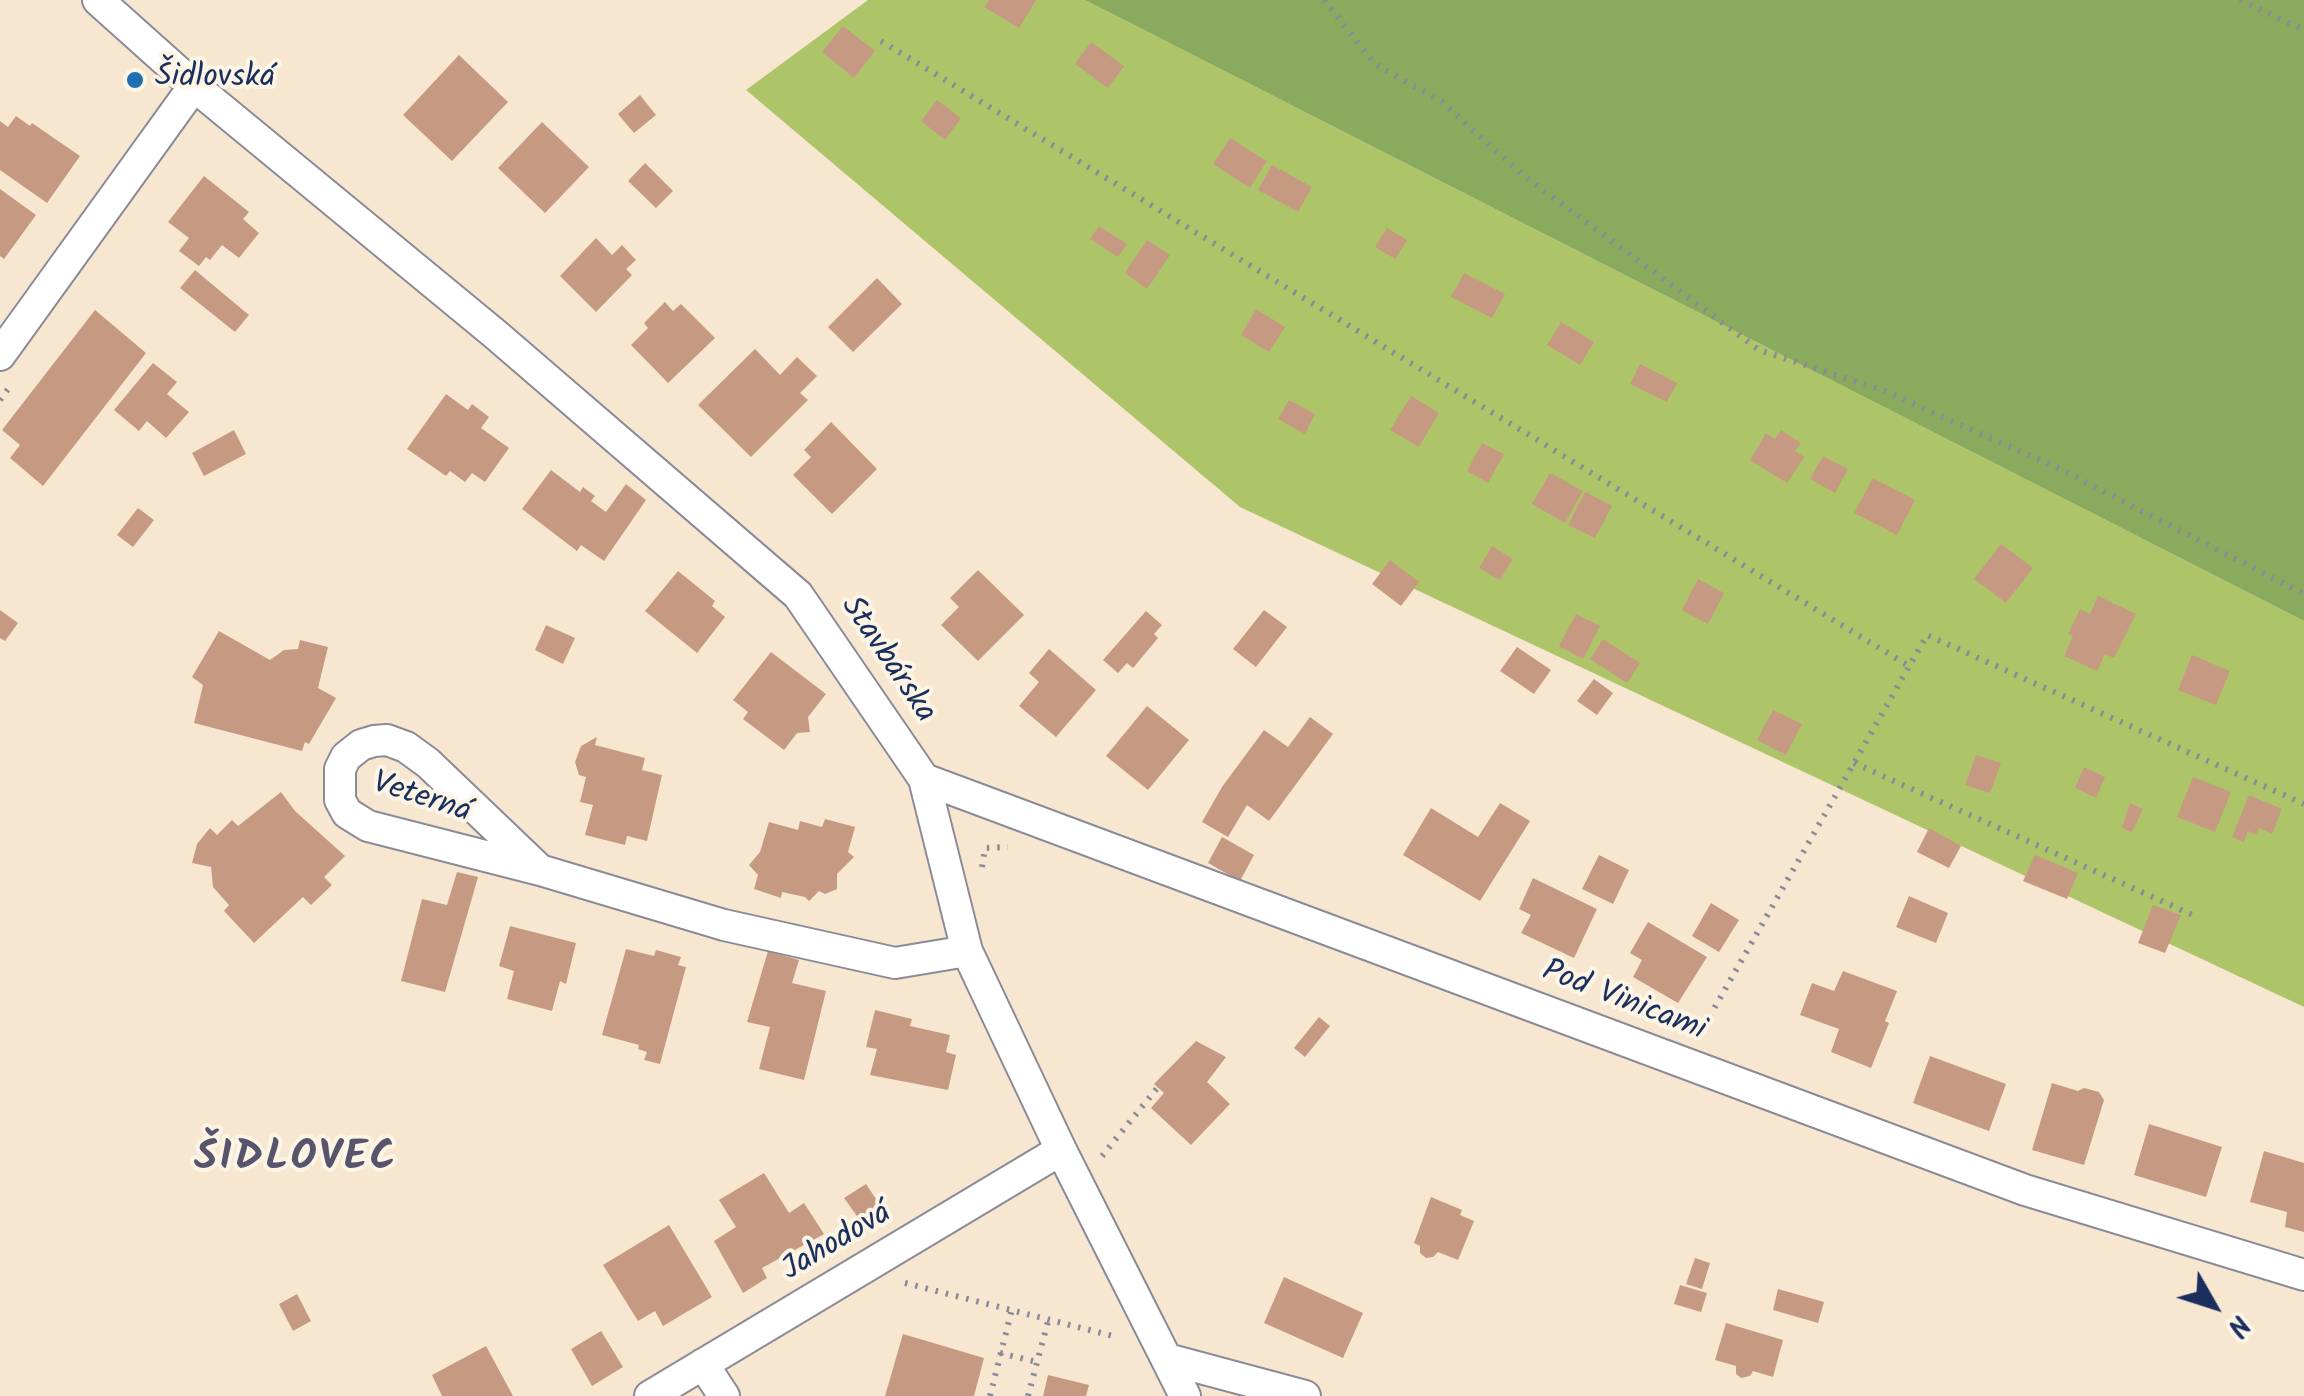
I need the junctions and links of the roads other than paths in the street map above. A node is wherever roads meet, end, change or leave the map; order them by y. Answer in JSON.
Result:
{"nodes":[{"id":1,"x":98,"y":0,"type":"edge"},
{"id":2,"x":194,"y":86,"type":"junction"},
{"id":3,"x":0,"y":355,"type":"edge"},
{"id":4,"x":924,"y":779,"type":"junction"},
{"id":5,"x":540,"y":870,"type":"junction"},
{"id":6,"x":967,"y":951,"type":"junction"},
{"id":7,"x":1061,"y":1150,"type":"junction"},
{"id":8,"x":2304,"y":1275,"type":"edge"},
{"id":9,"x":1164,"y":1355,"type":"junction"},
{"id":10,"x":703,"y":1364,"type":"junction"},
{"id":11,"x":650,"y":1396,"type":"edge"},
{"id":12,"x":724,"y":1396,"type":"edge"},
{"id":13,"x":1184,"y":1396,"type":"edge"},
{"id":14,"x":1305,"y":1396,"type":"edge"}],
"edges":[{"from":1,"to":2,"type":"street","name":"Stavbárska"},
{"from":2,"to":3,"type":"street"},
{"from":2,"to":4,"type":"street","name":"Stavbárska"},
{"from":4,"to":6,"type":"street","name":"Stavbárska"},
{"from":4,"to":8,"type":"street","name":"Pod Vinicami"},
{"from":5,"to":5,"type":"street","name":"Veterná"},
{"from":5,"to":6,"type":"street","name":"Veterná"},
{"from":6,"to":7,"type":"street","name":"Stavbárska"},
{"from":7,"to":9,"type":"street","name":"Stavbárska"},
{"from":7,"to":10,"type":"street","name":"Jahodová"},
{"from":9,"to":13,"type":"street","name":"Stavbárska"},
{"from":9,"to":14,"type":"street"},
{"from":10,"to":11,"type":"street","name":"Jahodová"},
{"from":10,"to":12,"type":"street"}]}
